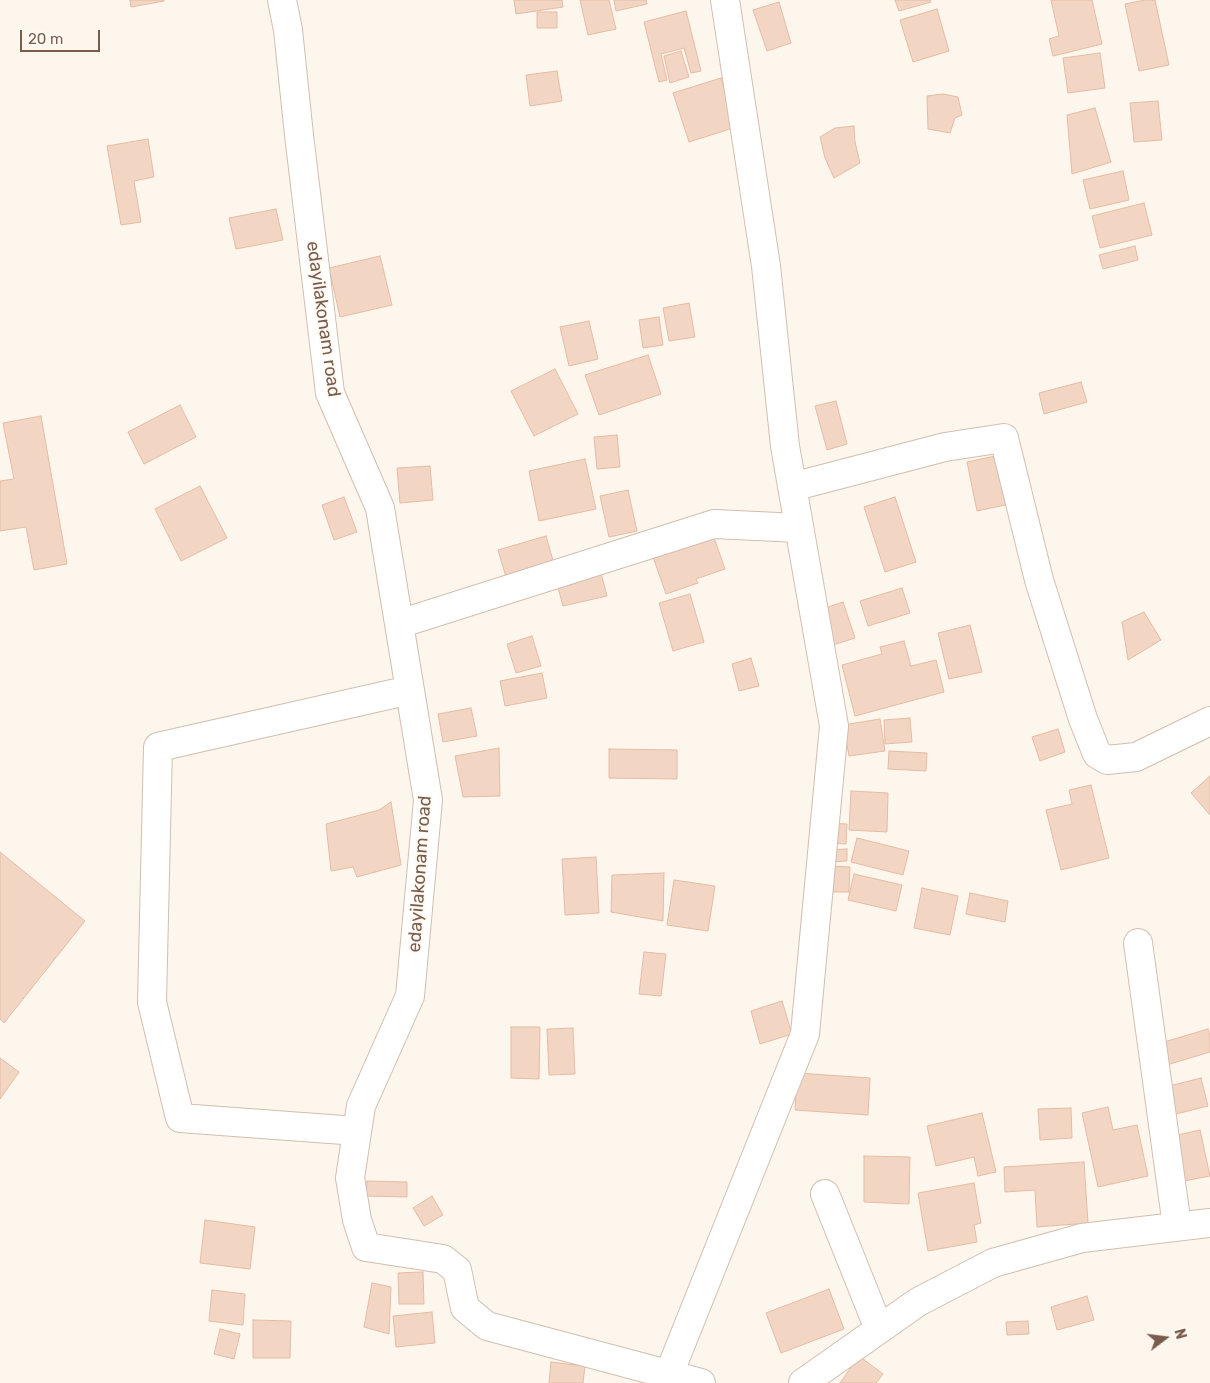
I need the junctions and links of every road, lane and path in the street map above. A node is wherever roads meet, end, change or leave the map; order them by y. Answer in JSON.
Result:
{"nodes":[{"id":1,"x":282,"y":0,"type":"edge"},
{"id":2,"x":725,"y":0,"type":"edge"},
{"id":3,"x":792,"y":488,"type":"junction"},
{"id":4,"x":799,"y":528,"type":"junction"},
{"id":5,"x":399,"y":624,"type":"junction"},
{"id":6,"x":410,"y":690,"type":"junction"},
{"id":7,"x":1210,"y":721,"type":"edge"},
{"id":8,"x":1138,"y":943,"type":"dead end"},
{"id":9,"x":357,"y":1131,"type":"junction"},
{"id":10,"x":825,"y":1194,"type":"dead end"},
{"id":11,"x":1210,"y":1223,"type":"edge"},
{"id":12,"x":1177,"y":1226,"type":"junction"},
{"id":13,"x":879,"y":1329,"type":"junction"},
{"id":14,"x":668,"y":1374,"type":"junction"},
{"id":15,"x":701,"y":1383,"type":"edge"},
{"id":16,"x":803,"y":1383,"type":"edge"}],
"edges":[{"from":1,"to":5,"type":"street","name":"edayilakonam road"},
{"from":2,"to":3,"type":"street"},
{"from":3,"to":4,"type":"street"},
{"from":3,"to":7,"type":"street"},
{"from":4,"to":5,"type":"street"},
{"from":4,"to":14,"type":"street"},
{"from":5,"to":6,"type":"street","name":"edayilakonam road"},
{"from":6,"to":9,"type":"street","name":"edayilakonam road"},
{"from":6,"to":9,"type":"street"},
{"from":8,"to":12,"type":"street"},
{"from":9,"to":14,"type":"street","name":"edayilakonam road"},
{"from":10,"to":13,"type":"street"},
{"from":11,"to":12,"type":"street"},
{"from":12,"to":13,"type":"street"},
{"from":13,"to":16,"type":"street"},
{"from":14,"to":15,"type":"street","name":"edayilakonam road"}]}
